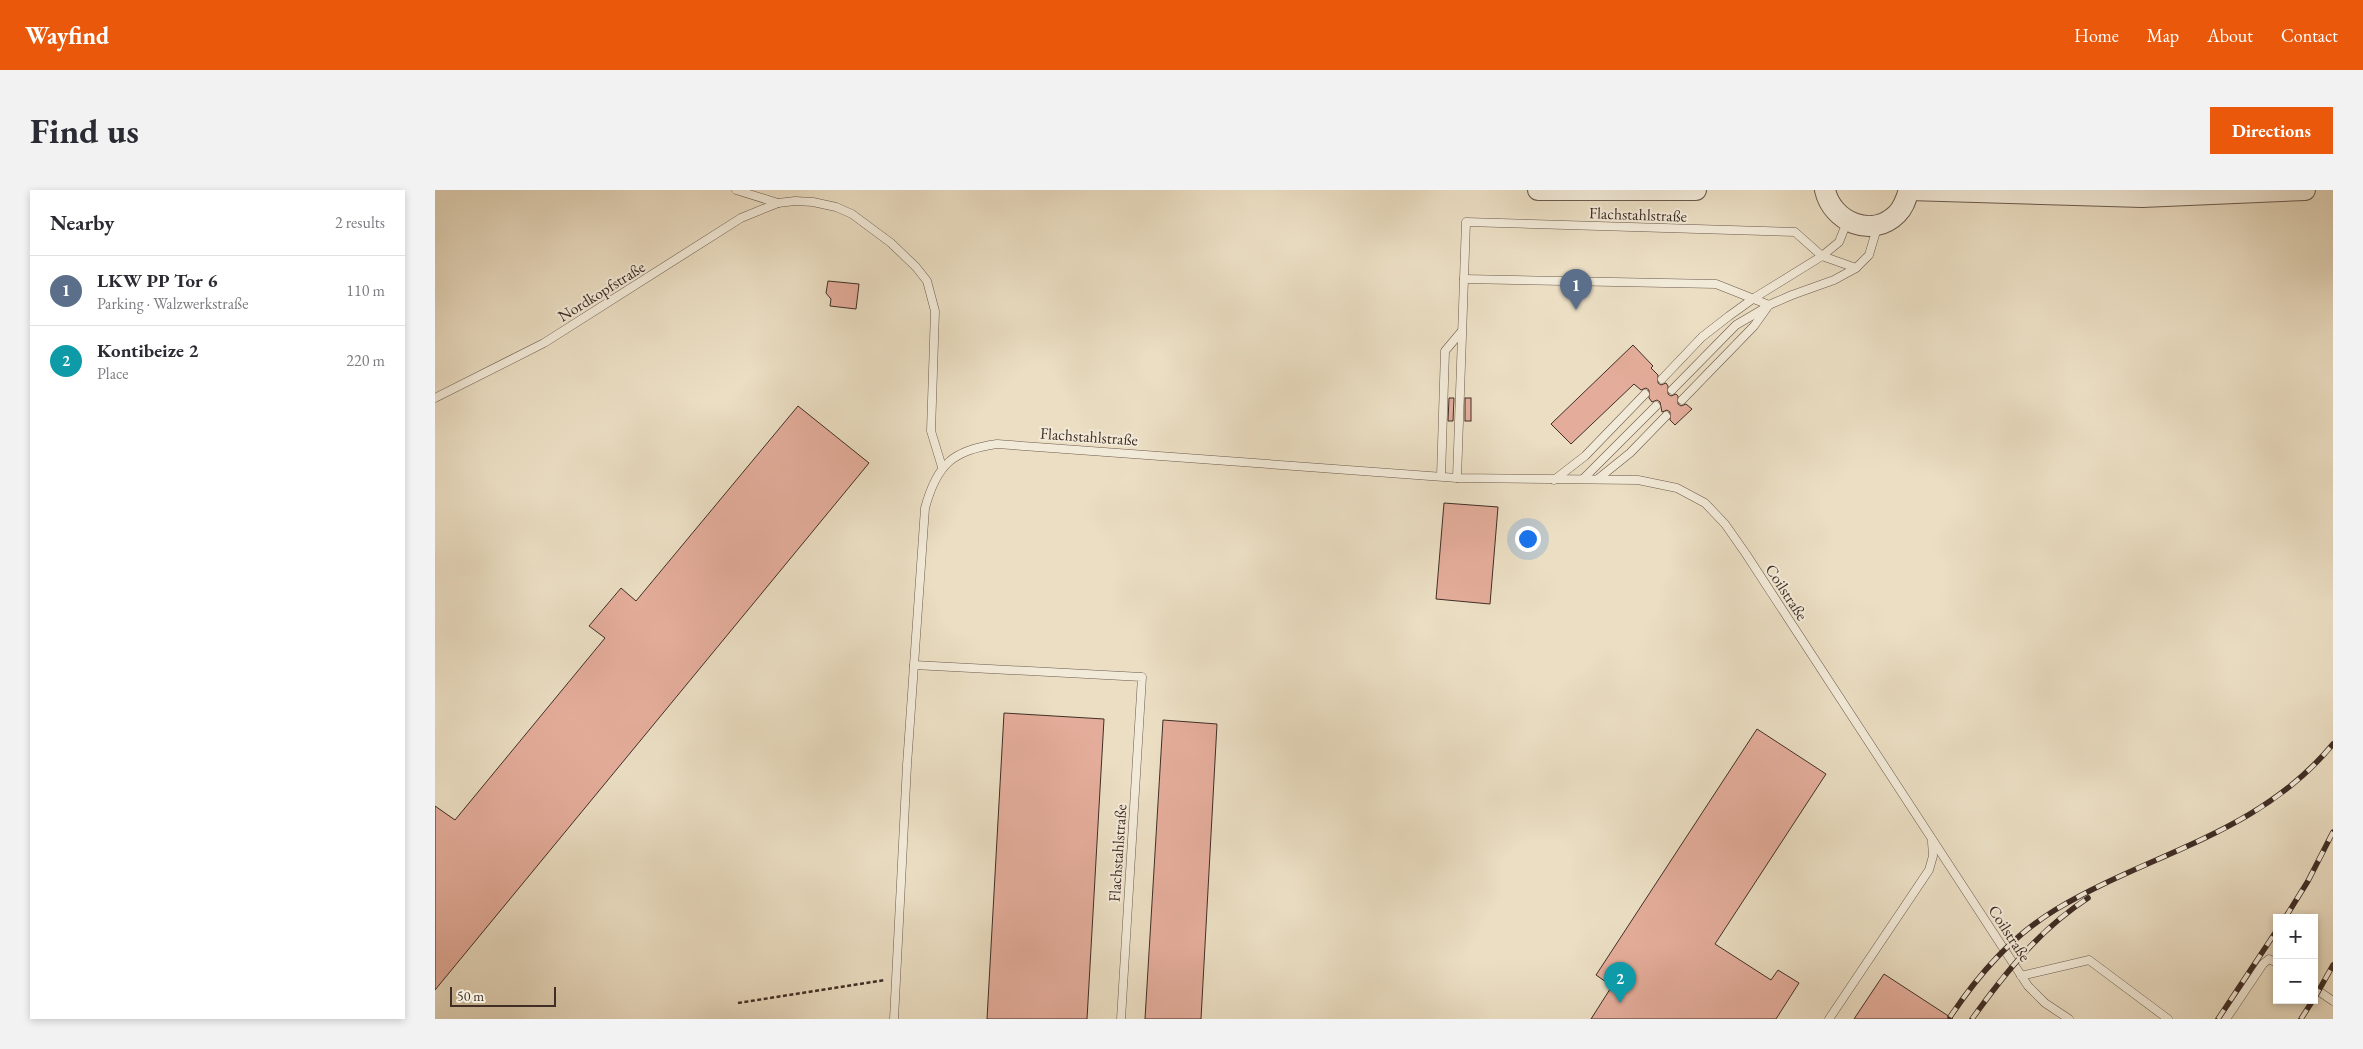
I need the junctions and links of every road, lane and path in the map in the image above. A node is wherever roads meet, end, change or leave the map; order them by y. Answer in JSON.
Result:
{"nodes":[{"id":1,"x":736,"y":190,"type":"edge"},
{"id":2,"x":1538,"y":190,"type":"edge"},
{"id":3,"x":1665,"y":190,"type":"edge"},
{"id":4,"x":1695,"y":190,"type":"edge"},
{"id":5,"x":1825,"y":190,"type":"edge"},
{"id":6,"x":1909,"y":190,"type":"edge"},
{"id":7,"x":2014,"y":190,"type":"edge"},
{"id":8,"x":2305,"y":190,"type":"edge"},
{"id":9,"x":2037,"y":195,"type":"junction"},
{"id":10,"x":778,"y":203,"type":"junction"},
{"id":11,"x":1847,"y":222,"type":"junction"},
{"id":12,"x":1878,"y":224,"type":"junction"},
{"id":13,"x":1822,"y":256,"type":"junction"},
{"id":14,"x":1856,"y":268,"type":"junction"},
{"id":15,"x":1464,"y":279,"type":"junction"},
{"id":16,"x":1754,"y":298,"type":"junction"},
{"id":17,"x":1769,"y":306,"type":"junction"},
{"id":18,"x":1461,"y":332,"type":"junction"},
{"id":19,"x":1662,"y":379,"type":"dead end"},
{"id":20,"x":1672,"y":390,"type":"dead end"},
{"id":21,"x":1645,"y":394,"type":"dead end"},
{"id":22,"x":435,"y":398,"type":"edge"},
{"id":23,"x":1682,"y":400,"type":"dead end"},
{"id":24,"x":1656,"y":406,"type":"dead end"},
{"id":25,"x":1666,"y":416,"type":"dead end"},
{"id":26,"x":943,"y":467,"type":"junction"},
{"id":27,"x":1441,"y":476,"type":"junction"},
{"id":28,"x":1457,"y":478,"type":"junction"},
{"id":29,"x":1599,"y":478,"type":"junction"},
{"id":30,"x":1583,"y":479,"type":"junction"},
{"id":31,"x":1554,"y":480,"type":"junction"},
{"id":32,"x":914,"y":665,"type":"junction"},
{"id":33,"x":1927,"y":831,"type":"junction"},
{"id":34,"x":2273,"y":962,"type":"edge"},
{"id":35,"x":2021,"y":976,"type":"junction"},
{"id":36,"x":897,"y":979,"type":"junction"},
{"id":37,"x":2318,"y":991,"type":"edge"},
{"id":38,"x":2333,"y":1001,"type":"edge"},
{"id":39,"x":738,"y":1003,"type":"dead end"},
{"id":40,"x":894,"y":1019,"type":"edge"},
{"id":41,"x":1121,"y":1019,"type":"edge"},
{"id":42,"x":1829,"y":1019,"type":"edge"},
{"id":43,"x":2069,"y":1019,"type":"edge"},
{"id":44,"x":2168,"y":1019,"type":"edge"},
{"id":45,"x":2226,"y":1019,"type":"edge"}],
"edges":[{"from":1,"to":10,"type":"lane","name":"Nordkopfstraße"},
{"from":2,"to":3,"type":"street"},
{"from":3,"to":4,"type":"street"},
{"from":5,"to":11,"type":"street"},
{"from":6,"to":9,"type":"street"},
{"from":6,"to":12,"type":"street"},
{"from":7,"to":9,"type":"street"},
{"from":8,"to":9,"type":"street"},
{"from":10,"to":22,"type":"lane","name":"Nordkopfstraße"},
{"from":10,"to":26,"type":"lane","name":"Nordkopfstraße"},
{"from":11,"to":12,"type":"street"},
{"from":11,"to":13,"type":"lane"},
{"from":12,"to":14,"type":"lane"},
{"from":13,"to":14,"type":"lane","name":"Flachstahlstraße"},
{"from":13,"to":15,"type":"lane","name":"Flachstahlstraße"},
{"from":13,"to":16,"type":"lane"},
{"from":14,"to":17,"type":"lane"},
{"from":15,"to":16,"type":"lane"},
{"from":15,"to":18,"type":"lane","name":"Flachstahlstraße"},
{"from":16,"to":17,"type":"lane"},
{"from":16,"to":19,"type":"lane"},
{"from":17,"to":20,"type":"lane"},
{"from":17,"to":23,"type":"lane"},
{"from":18,"to":27,"type":"lane"},
{"from":18,"to":28,"type":"lane","name":"Flachstahlstraße"},
{"from":21,"to":31,"type":"lane"},
{"from":24,"to":30,"type":"lane"},
{"from":25,"to":29,"type":"lane"},
{"from":26,"to":27,"type":"lane","name":"Flachstahlstraße"},
{"from":26,"to":32,"type":"lane","name":"Flachstahlstraße"},
{"from":27,"to":28,"type":"lane","name":"Flachstahlstraße"},
{"from":28,"to":31,"type":"lane","name":"Flachstahlstraße"},
{"from":29,"to":30,"type":"lane","name":"Coilstraße"},
{"from":29,"to":33,"type":"lane","name":"Coilstraße"},
{"from":30,"to":31,"type":"lane","name":"Coilstraße"},
{"from":32,"to":36,"type":"lane","name":"Flachstahlstraße"},
{"from":32,"to":41,"type":"lane","name":"Flachstahlstraße"},
{"from":33,"to":35,"type":"lane","name":"Coilstraße"},
{"from":33,"to":42,"type":"lane","name":"Coilstraße"},
{"from":34,"to":45,"type":"lane"},
{"from":35,"to":43,"type":"lane","name":"Coilstraße"},
{"from":35,"to":44,"type":"lane","name":"Coilstraße"},
{"from":36,"to":39,"type":"path"},
{"from":36,"to":40,"type":"lane","name":"Flachstahlstraße"},
{"from":37,"to":38,"type":"lane"}]}
